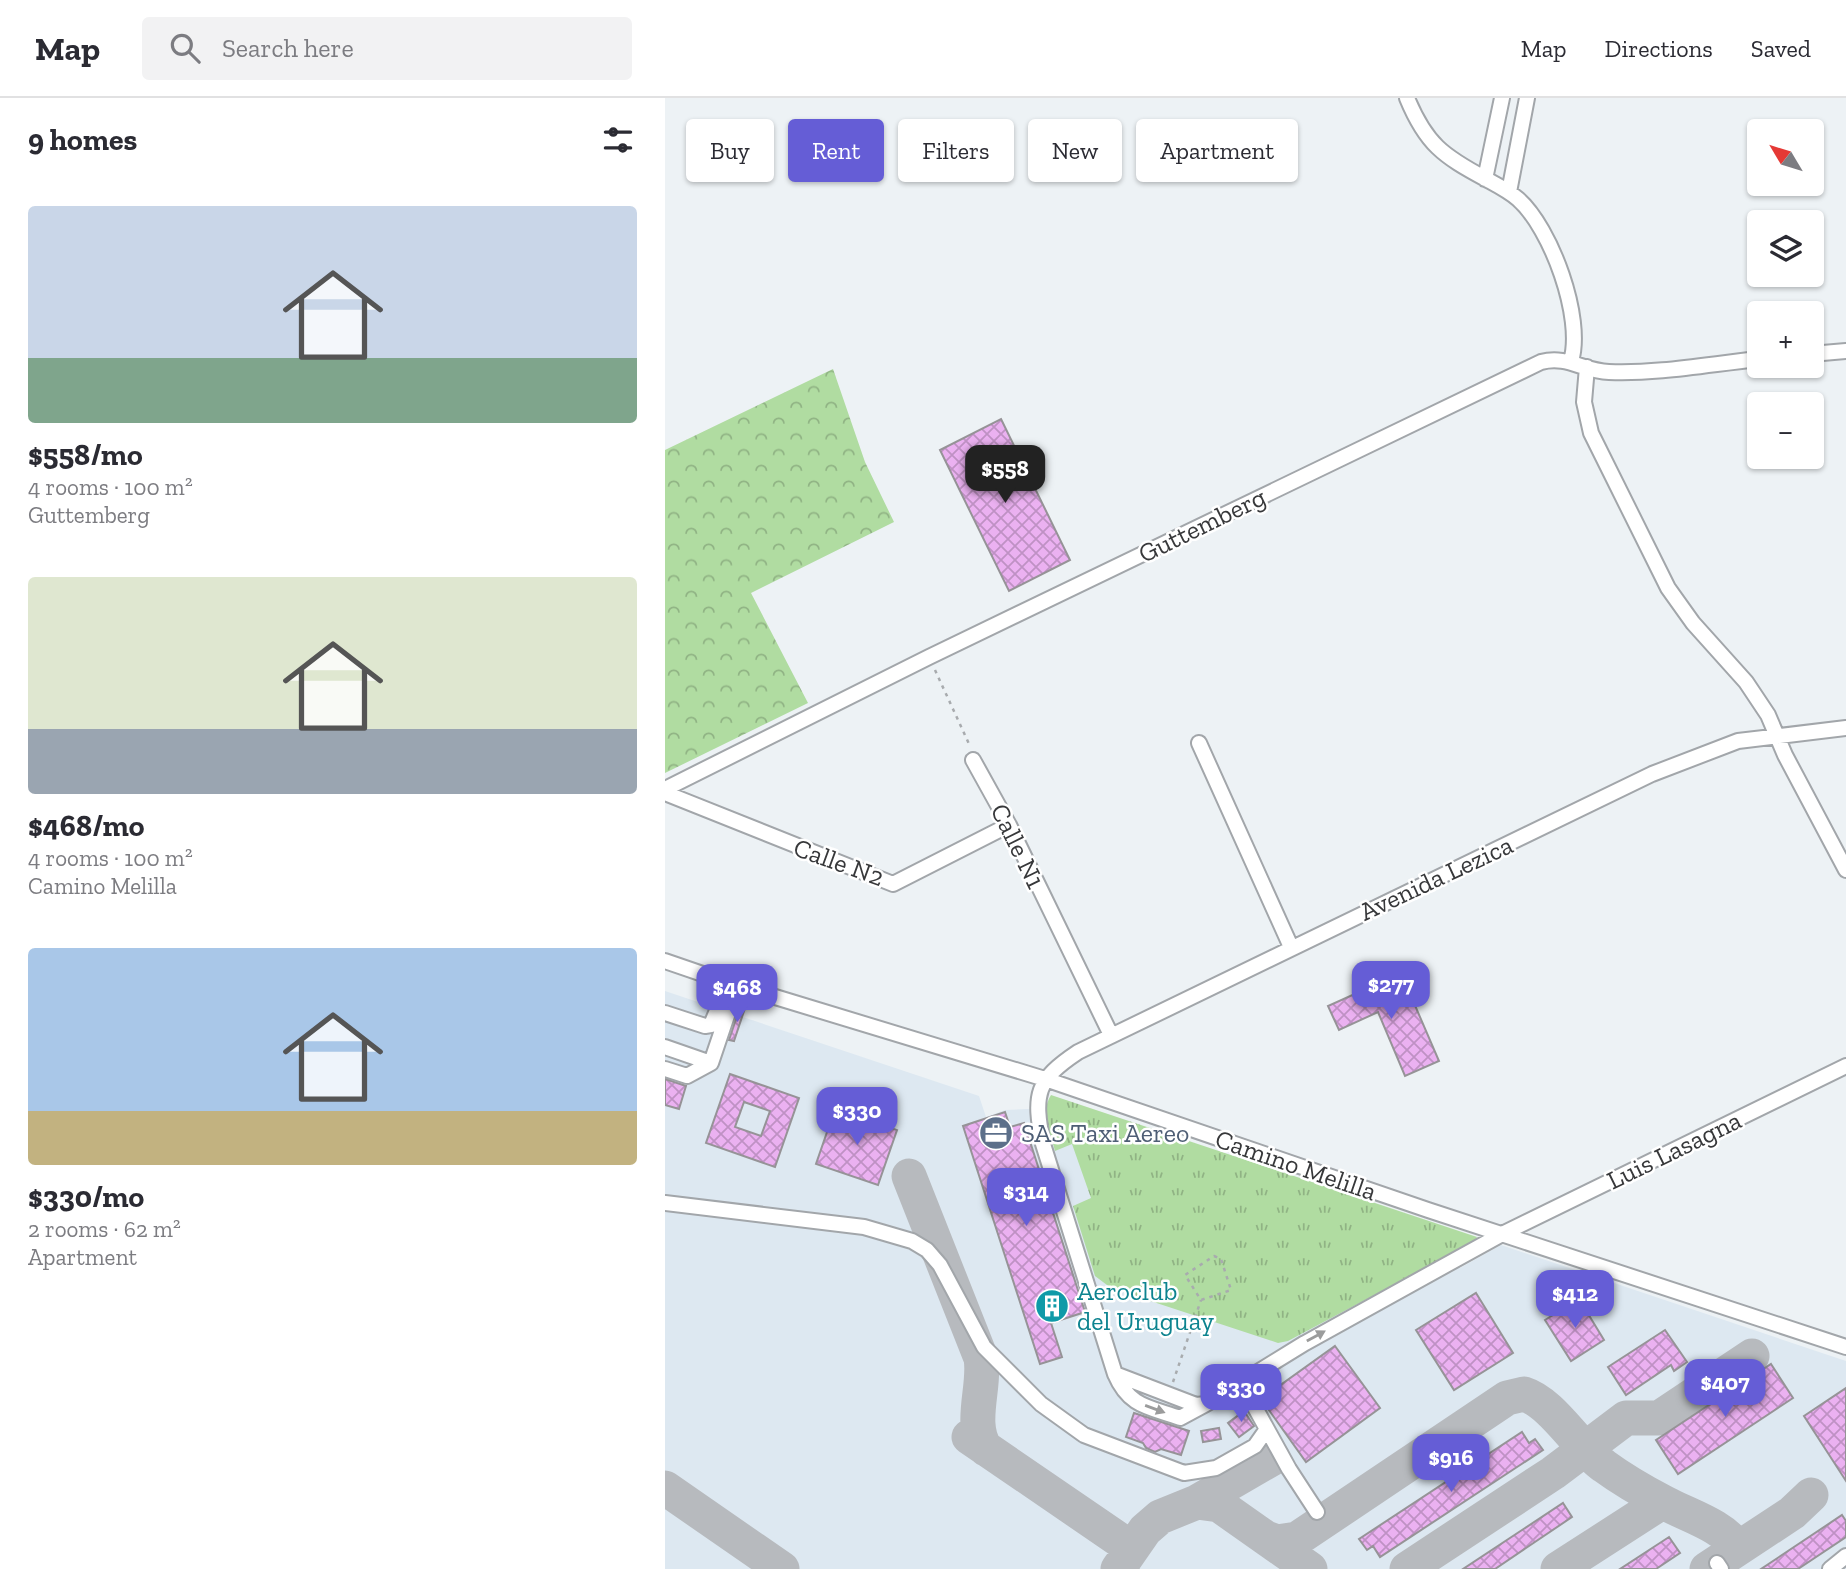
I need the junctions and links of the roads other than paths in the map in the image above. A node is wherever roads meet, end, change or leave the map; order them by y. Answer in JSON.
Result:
{"nodes":[{"id":1,"x":1407,"y":98,"type":"edge"},
{"id":2,"x":1502,"y":98,"type":"edge"},
{"id":3,"x":1527,"y":98,"type":"edge"},
{"id":4,"x":1485,"y":179,"type":"junction"},
{"id":5,"x":1509,"y":192,"type":"junction"},
{"id":6,"x":1846,"y":351,"type":"edge"},
{"id":7,"x":1824,"y":353,"type":"edge"},
{"id":8,"x":1747,"y":360,"type":"edge"},
{"id":9,"x":1571,"y":361,"type":"junction"},
{"id":10,"x":1587,"y":367,"type":"junction"},
{"id":11,"x":1846,"y":728,"type":"edge"},
{"id":12,"x":1777,"y":735,"type":"junction"},
{"id":13,"x":1199,"y":743,"type":"dead end"},
{"id":14,"x":973,"y":760,"type":"road end"},
{"id":15,"x":665,"y":791,"type":"edge"},
{"id":16,"x":1009,"y":825,"type":"junction"},
{"id":17,"x":1846,"y":870,"type":"edge"},
{"id":18,"x":1291,"y":947,"type":"junction"},
{"id":19,"x":665,"y":961,"type":"edge"},
{"id":20,"x":733,"y":985,"type":"junction"},
{"id":21,"x":665,"y":1013,"type":"edge"},
{"id":22,"x":720,"y":1023,"type":"junction"},
{"id":23,"x":1111,"y":1035,"type":"junction"},
{"id":24,"x":665,"y":1048,"type":"edge"},
{"id":25,"x":711,"y":1063,"type":"junction"},
{"id":26,"x":1846,"y":1066,"type":"edge"},
{"id":27,"x":665,"y":1069,"type":"edge"},
{"id":28,"x":1045,"y":1079,"type":"junction"},
{"id":29,"x":665,"y":1203,"type":"edge"},
{"id":30,"x":1502,"y":1234,"type":"junction"},
{"id":31,"x":1846,"y":1346,"type":"edge"},
{"id":32,"x":1115,"y":1374,"type":"junction"},
{"id":33,"x":1241,"y":1382,"type":"junction"},
{"id":34,"x":1206,"y":1404,"type":"junction"},
{"id":35,"x":1267,"y":1429,"type":"junction"},
{"id":36,"x":1317,"y":1512,"type":"dead end"},
{"id":37,"x":1846,"y":1556,"type":"edge"},
{"id":38,"x":1831,"y":1569,"type":"edge"}],
"edges":[{"from":1,"to":4,"type":"street"},
{"from":2,"to":4,"type":"street"},
{"from":3,"to":5,"type":"street"},
{"from":4,"to":5,"type":"street"},
{"from":5,"to":9,"type":"street"},
{"from":6,"to":7,"type":"street"},
{"from":8,"to":10,"type":"street","name":"Guttemberg"},
{"from":9,"to":10,"type":"street","name":"Guttemberg"},
{"from":9,"to":15,"type":"street","name":"Guttemberg"},
{"from":10,"to":12,"type":"street"},
{"from":11,"to":12,"type":"street","name":"Avenida Lezica"},
{"from":12,"to":17,"type":"street"},
{"from":12,"to":18,"type":"street","name":"Avenida Lezica"},
{"from":13,"to":18,"type":"street"},
{"from":14,"to":16,"type":"street","name":"Calle N1"},
{"from":15,"to":16,"type":"street","name":"Calle N2"},
{"from":16,"to":23,"type":"street","name":"Calle N1"},
{"from":18,"to":23,"type":"street","name":"Avenida Lezica"},
{"from":19,"to":20,"type":"street","name":"Camino Melilla"},
{"from":20,"to":22,"type":"street"},
{"from":20,"to":28,"type":"street","name":"Camino Melilla"},
{"from":21,"to":22,"type":"street"},
{"from":22,"to":25,"type":"street"},
{"from":23,"to":28,"type":"street","name":"Avenida Lezica"},
{"from":24,"to":25,"type":"street"},
{"from":25,"to":27,"type":"street"},
{"from":26,"to":30,"type":"street","name":"Luis Lasagna"},
{"from":28,"to":30,"type":"street","name":"Camino Melilla"},
{"from":28,"to":32,"type":"street","name":"Luis Lasagna"},
{"from":29,"to":35,"type":"street"},
{"from":30,"to":31,"type":"street","name":"Camino Melilla"},
{"from":33,"to":30,"type":"street","name":"Luis Lasagna","one_way":true},
{"from":32,"to":34,"type":"street"},
{"from":32,"to":34,"type":"street","name":"Luis Lasagna","one_way":true},
{"from":33,"to":34,"type":"street","name":"Luis Lasagna"},
{"from":33,"to":35,"type":"street"},
{"from":35,"to":36,"type":"street"},
{"from":37,"to":38,"type":"street"}]}
